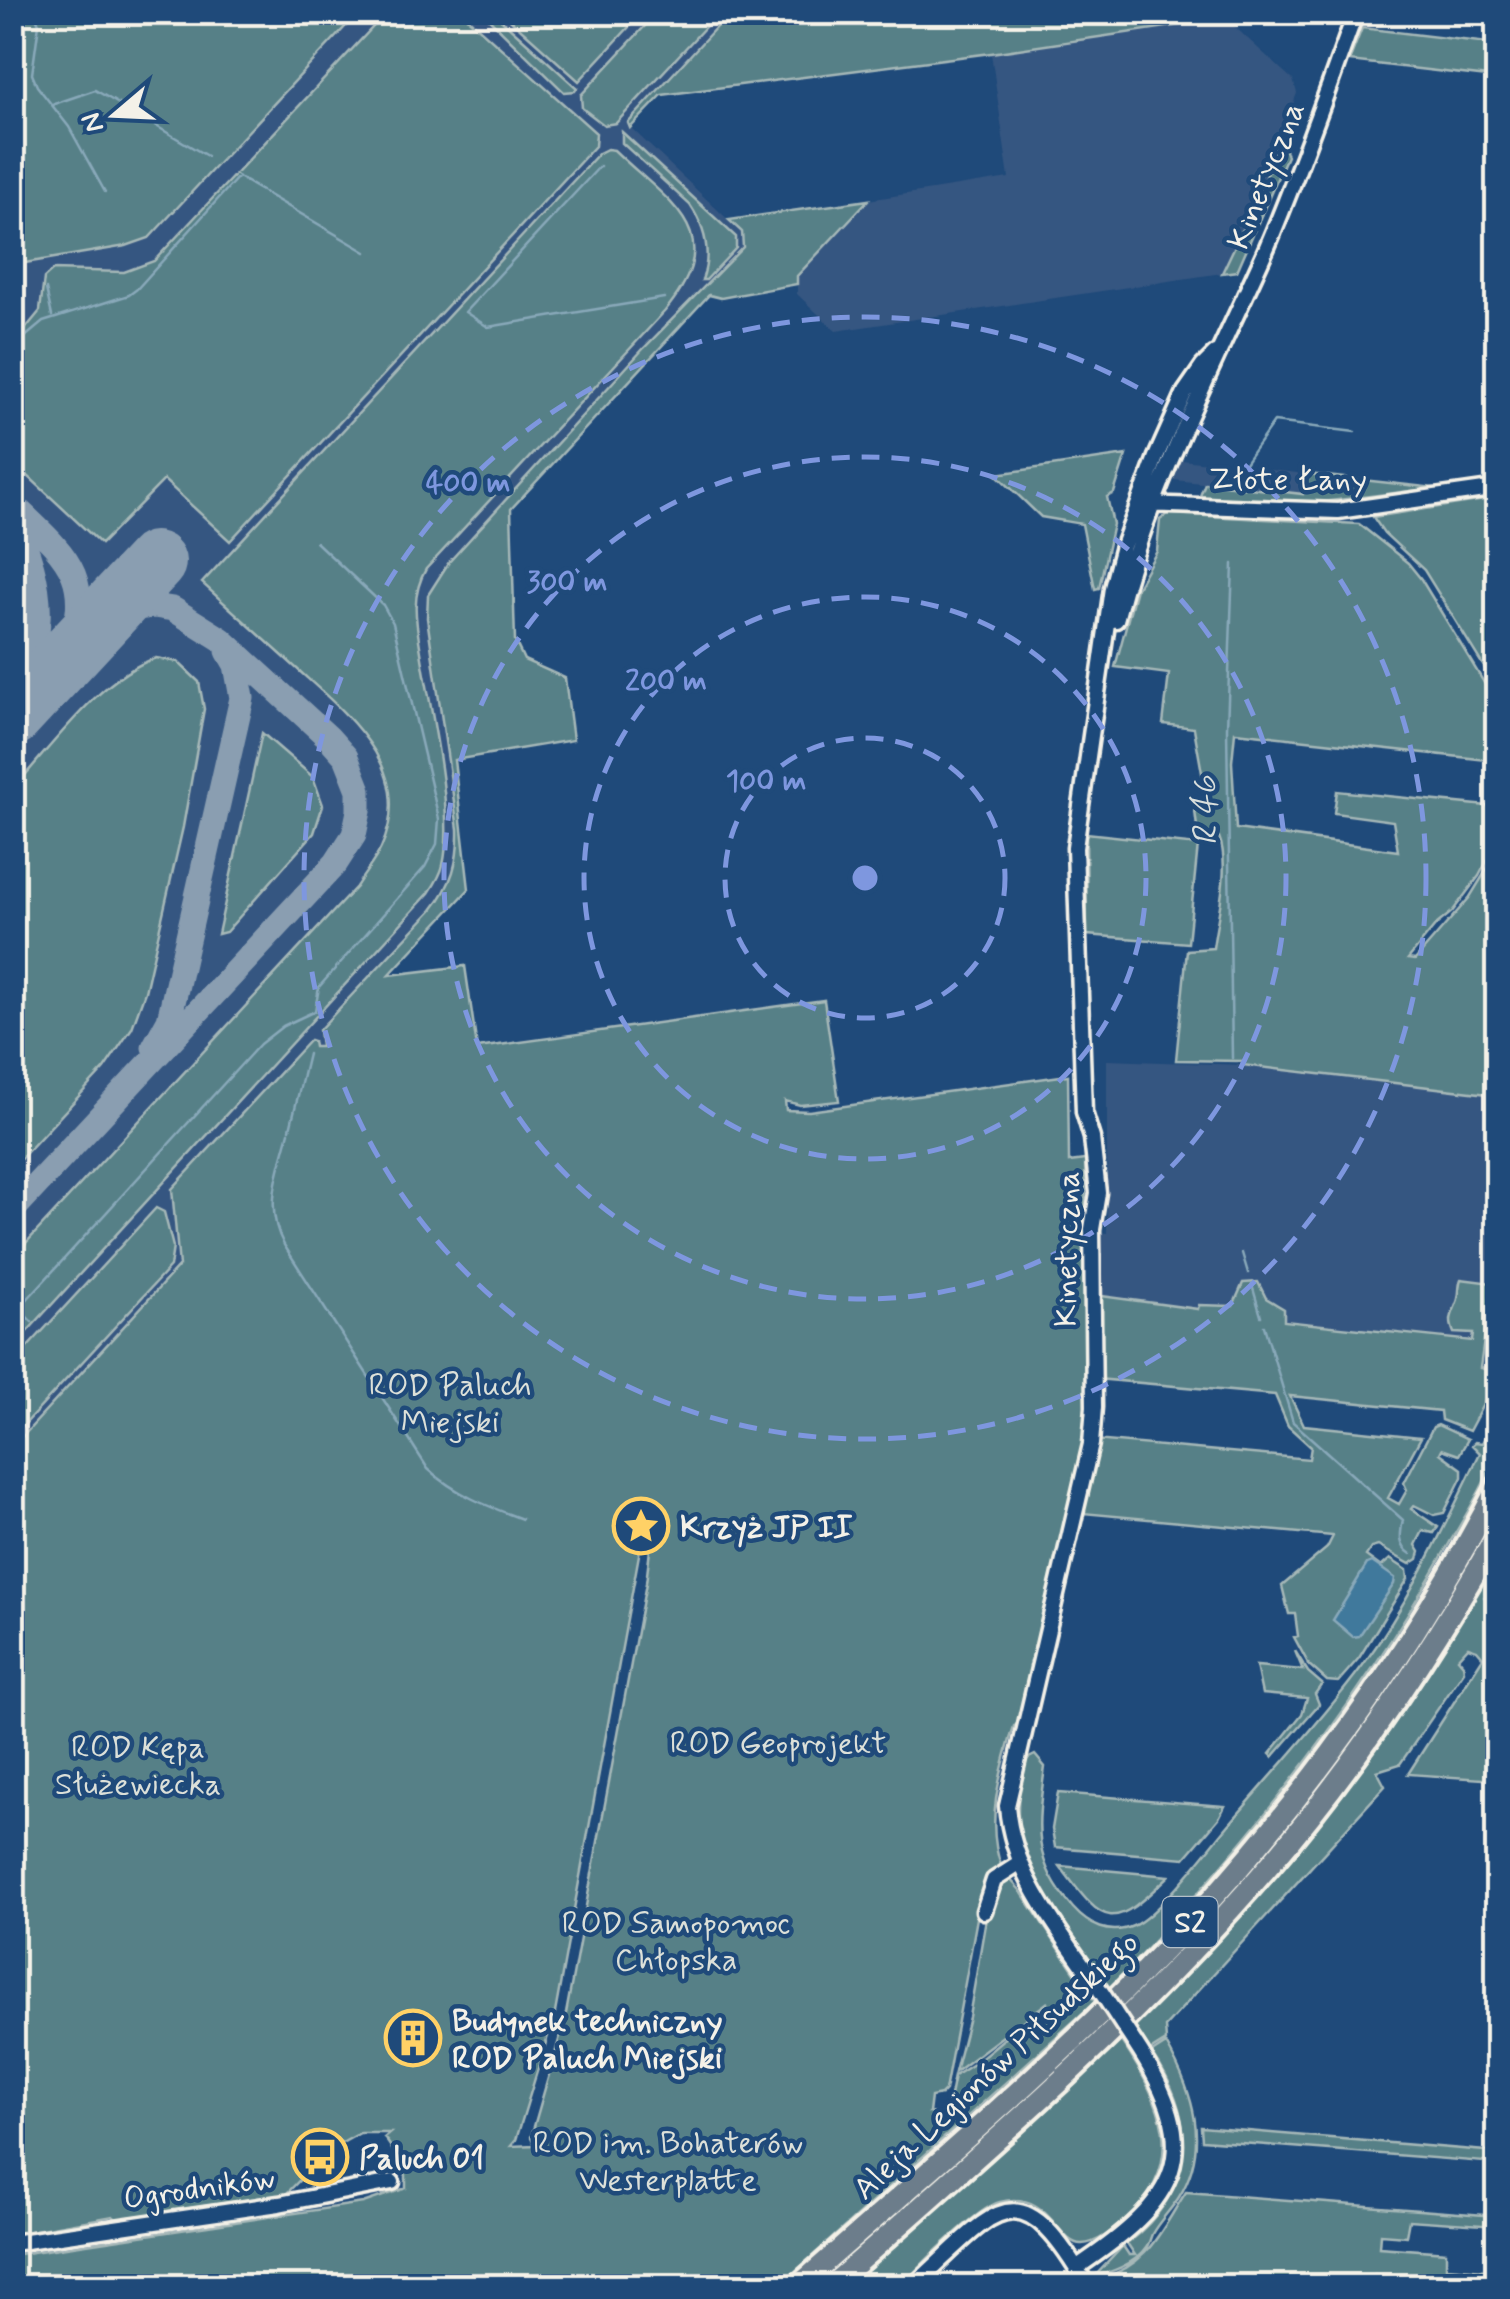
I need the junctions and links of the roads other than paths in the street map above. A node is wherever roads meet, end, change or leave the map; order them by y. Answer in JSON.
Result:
{"nodes":[{"id":1,"x":1356,"y":12,"type":"edge"},
{"id":2,"x":1498,"y":488,"type":"edge"},
{"id":3,"x":1145,"y":504,"type":"junction"},
{"id":4,"x":1498,"y":1486,"type":"edge"},
{"id":5,"x":1498,"y":1532,"type":"edge"},
{"id":6,"x":1034,"y":1658,"type":"dead end"},
{"id":7,"x":1010,"y":1783,"type":"junction"},
{"id":8,"x":1019,"y":1864,"type":"junction"},
{"id":9,"x":984,"y":1911,"type":"dead end"},
{"id":10,"x":392,"y":2182,"type":"dead end"},
{"id":11,"x":12,"y":2242,"type":"edge"},
{"id":12,"x":1076,"y":2268,"type":"junction"},
{"id":13,"x":798,"y":2286,"type":"edge"},
{"id":14,"x":831,"y":2286,"type":"edge"},
{"id":15,"x":912,"y":2286,"type":"edge"},
{"id":16,"x":1087,"y":2286,"type":"edge"}],
"edges":[{"from":1,"to":3,"type":"street","name":"Kinetyczna"},
{"from":2,"to":3,"type":"street","name":"Złote Łany"},
{"from":3,"to":7,"type":"street","name":"Kinetyczna"},
{"from":4,"to":13,"type":"highway","name":"Aleja Legionów Piłsudskiego","number":"S2"},
{"from":5,"to":14,"type":"highway","name":"Aleja Legionów Piłsudskiego","number":"S2"},
{"from":6,"to":7,"type":"street","name":"Kinetyczna"},
{"from":7,"to":8,"type":"street","name":"Kinetyczna"},
{"from":8,"to":9,"type":"street"},
{"from":8,"to":12,"type":"street","name":"Kinetyczna","bridge":true},
{"from":10,"to":11,"type":"street","name":"Ogrodników"},
{"from":12,"to":15,"type":"street"},
{"from":12,"to":16,"type":"street"}]}
